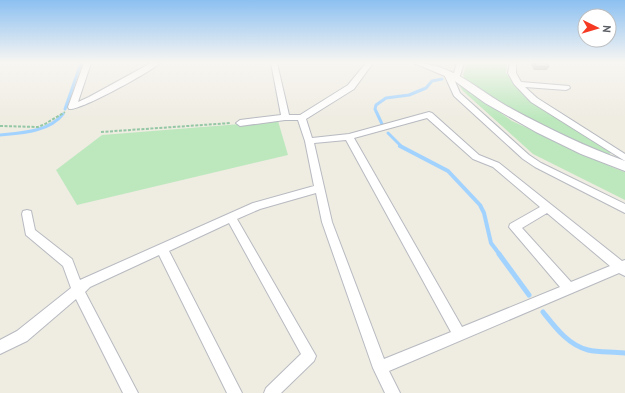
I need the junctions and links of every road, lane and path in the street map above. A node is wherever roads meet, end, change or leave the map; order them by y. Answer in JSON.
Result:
{"nodes":[{"id":1,"x":81,"y":81,"type":"edge"},
{"id":2,"x":124,"y":81,"type":"edge"},
{"id":3,"x":278,"y":81,"type":"edge"},
{"id":4,"x":355,"y":81,"type":"edge"},
{"id":5,"x":453,"y":81,"type":"edge"},
{"id":6,"x":460,"y":81,"type":"edge"},
{"id":7,"x":517,"y":81,"type":"edge"},
{"id":8,"x":518,"y":84,"type":"junction"},
{"id":9,"x":566,"y":88,"type":"dead end"},
{"id":10,"x":72,"y":107,"type":"junction"},
{"id":11,"x":286,"y":117,"type":"junction"},
{"id":12,"x":302,"y":118,"type":"junction"},
{"id":13,"x":240,"y":123,"type":"joint"},
{"id":14,"x":0,"y":126,"type":"edge"},
{"id":15,"x":101,"y":132,"type":"dead end"},
{"id":16,"x":349,"y":137,"type":"junction"},
{"id":17,"x":309,"y":141,"type":"junction"},
{"id":18,"x":625,"y":158,"type":"edge"},
{"id":19,"x":625,"y":166,"type":"edge"},
{"id":20,"x":319,"y":188,"type":"junction"},
{"id":21,"x":548,"y":208,"type":"junction"},
{"id":22,"x":625,"y":209,"type":"edge"},
{"id":23,"x":27,"y":214,"type":"dead end"},
{"id":24,"x":230,"y":217,"type":"junction"},
{"id":25,"x":162,"y":249,"type":"junction"},
{"id":26,"x":623,"y":268,"type":"edge"},
{"id":27,"x":569,"y":288,"type":"junction"},
{"id":28,"x":78,"y":291,"type":"junction"},
{"id":29,"x":459,"y":334,"type":"junction"},
{"id":30,"x":0,"y":347,"type":"edge"},
{"id":31,"x":380,"y":368,"type":"junction"},
{"id":32,"x":131,"y":393,"type":"edge"},
{"id":33,"x":235,"y":393,"type":"edge"},
{"id":34,"x":271,"y":393,"type":"edge"},
{"id":35,"x":393,"y":393,"type":"edge"}],
"edges":[{"from":1,"to":10,"type":"street"},
{"from":2,"to":10,"type":"street"},
{"from":3,"to":11,"type":"street"},
{"from":4,"to":12,"type":"street"},
{"from":5,"to":22,"type":"street"},
{"from":6,"to":19,"type":"street"},
{"from":7,"to":8,"type":"street"},
{"from":8,"to":9,"type":"street"},
{"from":8,"to":18,"type":"street"},
{"from":10,"to":14,"type":"path"},
{"from":11,"to":12,"type":"street"},
{"from":11,"to":13,"type":"street"},
{"from":12,"to":17,"type":"street"},
{"from":13,"to":15,"type":"path"},
{"from":16,"to":17,"type":"street"},
{"from":16,"to":21,"type":"street"},
{"from":16,"to":29,"type":"street"},
{"from":17,"to":20,"type":"street"},
{"from":20,"to":24,"type":"street"},
{"from":20,"to":31,"type":"street"},
{"from":21,"to":26,"type":"street"},
{"from":21,"to":27,"type":"street"},
{"from":23,"to":28,"type":"street"},
{"from":24,"to":25,"type":"street"},
{"from":24,"to":34,"type":"street"},
{"from":25,"to":28,"type":"street"},
{"from":25,"to":33,"type":"street"},
{"from":26,"to":27,"type":"street"},
{"from":27,"to":29,"type":"street"},
{"from":28,"to":30,"type":"street"},
{"from":28,"to":32,"type":"street"},
{"from":29,"to":31,"type":"street"},
{"from":31,"to":35,"type":"street"}]}
